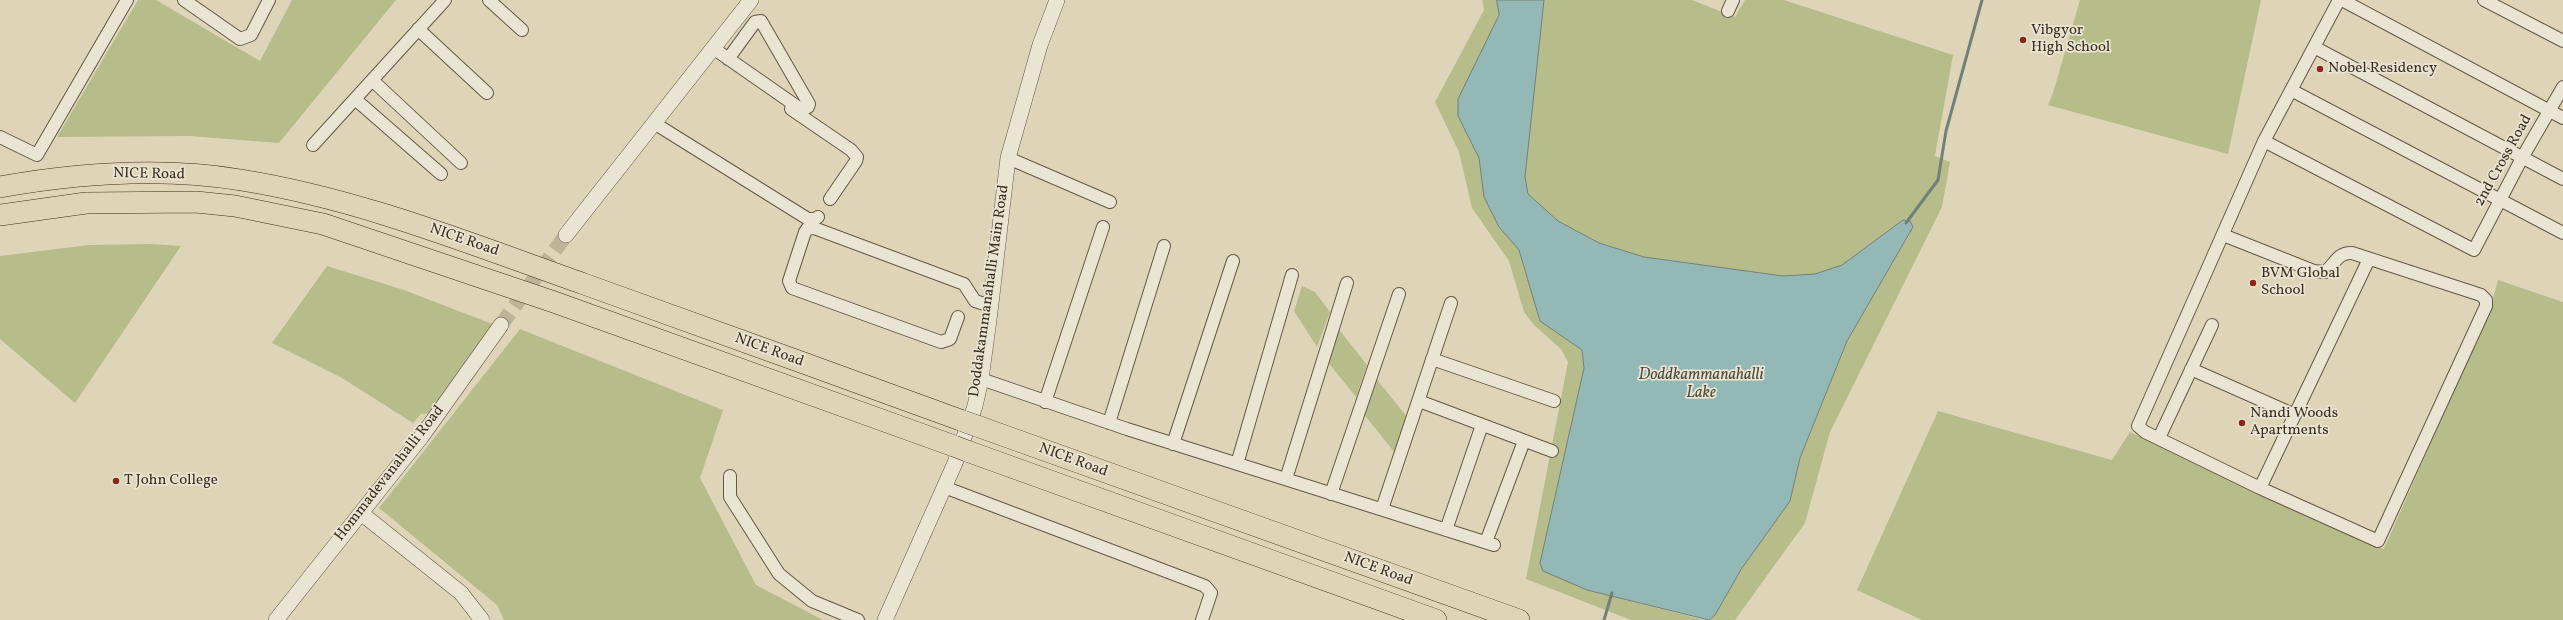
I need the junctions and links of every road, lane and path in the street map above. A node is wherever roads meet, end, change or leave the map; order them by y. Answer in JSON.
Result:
{"nodes":[{"id":1,"x":127,"y":0,"type":"edge"},
{"id":2,"x":184,"y":0,"type":"edge"},
{"id":3,"x":270,"y":0,"type":"edge"},
{"id":4,"x":445,"y":0,"type":"edge"},
{"id":5,"x":489,"y":0,"type":"edge"},
{"id":6,"x":751,"y":0,"type":"edge"},
{"id":7,"x":1057,"y":0,"type":"edge"},
{"id":8,"x":1733,"y":0,"type":"edge"},
{"id":9,"x":2339,"y":0,"type":"edge"},
{"id":10,"x":2342,"y":0,"type":"edge"},
{"id":11,"x":2484,"y":0,"type":"edge"},
{"id":12,"x":1728,"y":11,"type":"dead end"},
{"id":13,"x":418,"y":29,"type":"junction"},
{"id":14,"x":522,"y":30,"type":"dead end"},
{"id":15,"x":2563,"y":41,"type":"edge"},
{"id":16,"x":2314,"y":47,"type":"junction"},
{"id":17,"x":711,"y":51,"type":"junction"},
{"id":18,"x":728,"y":58,"type":"junction"},
{"id":19,"x":372,"y":80,"type":"junction"},
{"id":20,"x":2563,"y":87,"type":"edge"},
{"id":21,"x":2291,"y":90,"type":"junction"},
{"id":22,"x":487,"y":93,"type":"dead end"},
{"id":23,"x":355,"y":99,"type":"junction"},
{"id":24,"x":2549,"y":111,"type":"junction"},
{"id":25,"x":2563,"y":118,"type":"edge"},
{"id":26,"x":654,"y":123,"type":"junction"},
{"id":27,"x":0,"y":136,"type":"edge"},
{"id":28,"x":2264,"y":141,"type":"junction"},
{"id":29,"x":313,"y":145,"type":"dead end"},
{"id":30,"x":1008,"y":158,"type":"junction"},
{"id":31,"x":2522,"y":158,"type":"junction"},
{"id":32,"x":461,"y":163,"type":"dead end"},
{"id":33,"x":441,"y":174,"type":"dead end"},
{"id":34,"x":2563,"y":180,"type":"edge"},
{"id":35,"x":0,"y":187,"type":"edge"},
{"id":36,"x":830,"y":199,"type":"dead end"},
{"id":37,"x":2500,"y":200,"type":"junction"},
{"id":38,"x":1110,"y":202,"type":"dead end"},
{"id":39,"x":0,"y":215,"type":"edge"},
{"id":40,"x":818,"y":217,"type":"dead end"},
{"id":41,"x":1103,"y":227,"type":"dead end"},
{"id":42,"x":2563,"y":233,"type":"edge"},
{"id":43,"x":566,"y":235,"type":"tunnel mouth"},
{"id":44,"x":2223,"y":236,"type":"junction"},
{"id":45,"x":1164,"y":246,"type":"dead end"},
{"id":46,"x":2369,"y":259,"type":"junction"},
{"id":47,"x":1233,"y":261,"type":"dead end"},
{"id":48,"x":1292,"y":275,"type":"dead end"},
{"id":49,"x":1347,"y":283,"type":"dead end"},
{"id":50,"x":1399,"y":294,"type":"dead end"},
{"id":51,"x":1451,"y":303,"type":"dead end"},
{"id":52,"x":991,"y":306,"type":"junction"},
{"id":53,"x":958,"y":317,"type":"dead end"},
{"id":54,"x":501,"y":325,"type":"tunnel mouth"},
{"id":55,"x":2212,"y":326,"type":"dead end"},
{"id":56,"x":1432,"y":359,"type":"junction"},
{"id":57,"x":2191,"y":369,"type":"junction"},
{"id":58,"x":981,"y":379,"type":"junction"},
{"id":59,"x":1419,"y":401,"type":"junction"},
{"id":60,"x":1554,"y":401,"type":"dead end"},
{"id":61,"x":1046,"y":402,"type":"junction"},
{"id":62,"x":2295,"y":415,"type":"junction"},
{"id":63,"x":1109,"y":423,"type":"junction"},
{"id":64,"x":1482,"y":425,"type":"junction"},
{"id":65,"x":2159,"y":438,"type":"junction"},
{"id":66,"x":1524,"y":441,"type":"junction"},
{"id":67,"x":1173,"y":444,"type":"junction"},
{"id":68,"x":1552,"y":451,"type":"dead end"},
{"id":69,"x":1237,"y":464,"type":"junction"},
{"id":70,"x":730,"y":476,"type":"dead end"},
{"id":71,"x":1286,"y":479,"type":"junction"},
{"id":72,"x":944,"y":487,"type":"junction"},
{"id":73,"x":2260,"y":488,"type":"junction"},
{"id":74,"x":1331,"y":494,"type":"junction"},
{"id":75,"x":1382,"y":509,"type":"junction"},
{"id":76,"x":361,"y":513,"type":"junction"},
{"id":77,"x":1446,"y":530,"type":"junction"},
{"id":78,"x":276,"y":620,"type":"edge"},
{"id":79,"x":482,"y":620,"type":"edge"},
{"id":80,"x":858,"y":620,"type":"edge"},
{"id":81,"x":885,"y":620,"type":"edge"},
{"id":82,"x":1202,"y":620,"type":"edge"},
{"id":83,"x":1436,"y":620,"type":"edge"},
{"id":84,"x":1519,"y":620,"type":"edge"}],
"edges":[{"from":1,"to":27,"type":"street"},
{"from":2,"to":3,"type":"street"},
{"from":4,"to":13,"type":"street"},
{"from":5,"to":14,"type":"street"},
{"from":6,"to":17,"type":"street"},
{"from":7,"to":30,"type":"street","name":"Doddakammanahalli Main Road"},
{"from":8,"to":12,"type":"street"},
{"from":9,"to":16,"type":"street"},
{"from":10,"to":24,"type":"street"},
{"from":11,"to":15,"type":"street"},
{"from":13,"to":19,"type":"street"},
{"from":13,"to":22,"type":"street"},
{"from":16,"to":21,"type":"street"},
{"from":16,"to":31,"type":"street"},
{"from":17,"to":18,"type":"street"},
{"from":17,"to":26,"type":"street"},
{"from":17,"to":36,"type":"street"},
{"from":18,"to":18,"type":"street"},
{"from":19,"to":23,"type":"street"},
{"from":19,"to":32,"type":"street"},
{"from":20,"to":24,"type":"street","name":"2nd Cross Road"},
{"from":21,"to":28,"type":"street"},
{"from":21,"to":37,"type":"street"},
{"from":23,"to":29,"type":"street"},
{"from":23,"to":33,"type":"street"},
{"from":24,"to":25,"type":"street"},
{"from":24,"to":31,"type":"street","name":"2nd Cross Road"},
{"from":26,"to":40,"type":"street"},
{"from":26,"to":43,"type":"street"},
{"from":28,"to":37,"type":"street","name":"2nd Cross Road"},
{"from":28,"to":44,"type":"street"},
{"from":30,"to":38,"type":"street"},
{"from":30,"to":52,"type":"street","name":"Doddakammanahalli Main Road"},
{"from":31,"to":34,"type":"street"},
{"from":31,"to":37,"type":"street","name":"2nd Cross Road"},
{"from":35,"to":84,"type":"highway","name":"NICE Road"},
{"from":37,"to":42,"type":"street"},
{"from":39,"to":83,"type":"highway","name":"NICE Road"},
{"from":41,"to":61,"type":"street"},
{"from":44,"to":46,"type":"street"},
{"from":44,"to":65,"type":"street"},
{"from":45,"to":63,"type":"street"},
{"from":46,"to":62,"type":"street"},
{"from":46,"to":73,"type":"street"},
{"from":47,"to":67,"type":"street"},
{"from":48,"to":69,"type":"street"},
{"from":49,"to":71,"type":"street"},
{"from":50,"to":74,"type":"street"},
{"from":51,"to":56,"type":"street"},
{"from":52,"to":53,"type":"street"},
{"from":52,"to":58,"type":"street","name":"Doddakammanahalli Main Road"},
{"from":54,"to":76,"type":"street","name":"Hommadevanahalli Road"},
{"from":55,"to":57,"type":"street"},
{"from":56,"to":59,"type":"street"},
{"from":56,"to":60,"type":"street"},
{"from":57,"to":62,"type":"street"},
{"from":57,"to":65,"type":"street"},
{"from":58,"to":61,"type":"street"},
{"from":58,"to":72,"type":"street","name":"Doddakammanahalli Main Road"},
{"from":59,"to":64,"type":"street"},
{"from":59,"to":75,"type":"street"},
{"from":61,"to":63,"type":"street"},
{"from":62,"to":73,"type":"street"},
{"from":63,"to":67,"type":"street"},
{"from":64,"to":66,"type":"street"},
{"from":64,"to":77,"type":"street"},
{"from":65,"to":73,"type":"street"},
{"from":66,"to":68,"type":"street"},
{"from":66,"to":77,"type":"street"},
{"from":67,"to":69,"type":"street"},
{"from":69,"to":71,"type":"street"},
{"from":70,"to":80,"type":"street"},
{"from":71,"to":74,"type":"street"},
{"from":72,"to":81,"type":"street","name":"Doddakammanahalli Main Road"},
{"from":72,"to":82,"type":"street"},
{"from":74,"to":75,"type":"street"},
{"from":75,"to":77,"type":"street"},
{"from":76,"to":78,"type":"street","name":"Hommadevanahalli Road"},
{"from":76,"to":79,"type":"street"}]}
